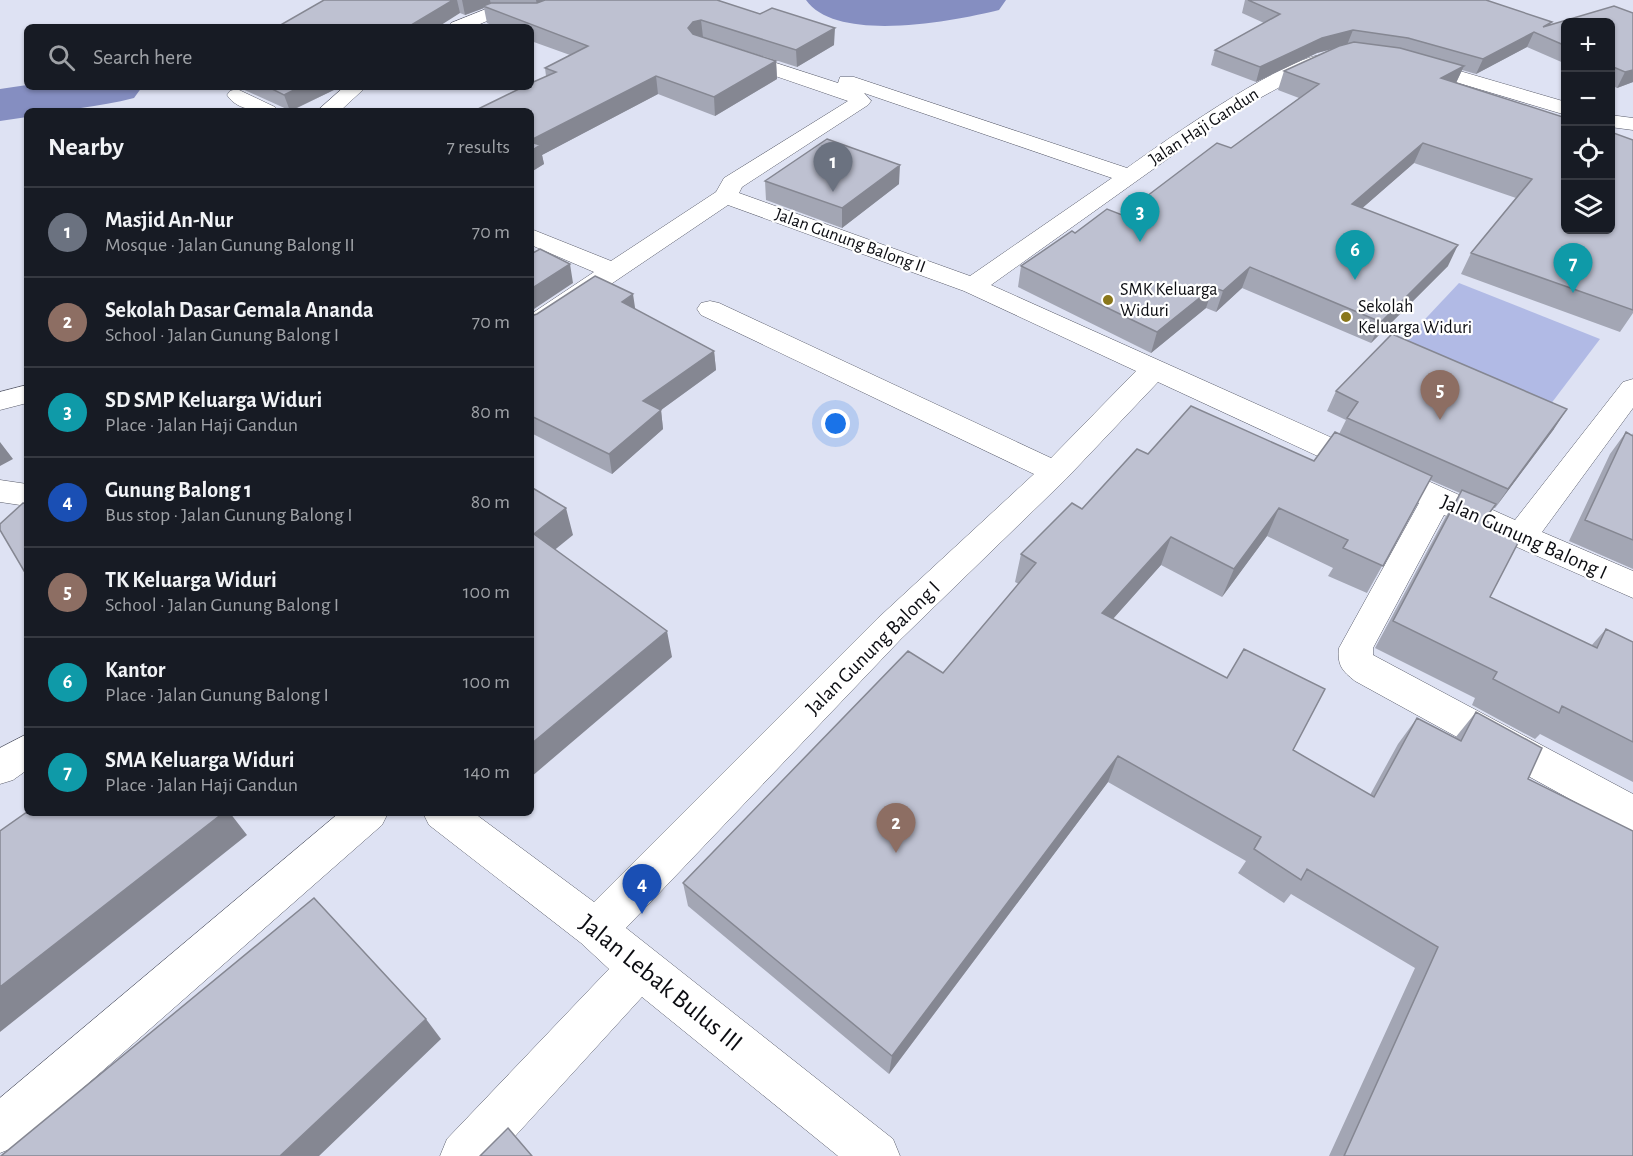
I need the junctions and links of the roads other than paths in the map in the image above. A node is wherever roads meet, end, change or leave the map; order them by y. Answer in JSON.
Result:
{"nodes":[{"id":1,"x":549,"y":10,"type":"edge"},
{"id":2,"x":465,"y":24,"type":"edge"},
{"id":3,"x":713,"y":48,"type":"edge"},
{"id":4,"x":1347,"y":53,"type":"edge"},
{"id":5,"x":1395,"y":59,"type":"edge"},
{"id":6,"x":847,"y":81,"type":"dead end"},
{"id":7,"x":352,"y":90,"type":"edge"},
{"id":8,"x":237,"y":95,"type":"dead end"},
{"id":9,"x":262,"y":108,"type":"edge"},
{"id":10,"x":331,"y":108,"type":"edge"},
{"id":11,"x":1561,"y":108,"type":"edge"},
{"id":12,"x":1615,"y":122,"type":"edge"},
{"id":13,"x":1633,"y":124,"type":"edge"},
{"id":14,"x":1129,"y":176,"type":"junction"},
{"id":15,"x":726,"y":196,"type":"junction"},
{"id":16,"x":534,"y":237,"type":"edge"},
{"id":17,"x":612,"y":271,"type":"junction"},
{"id":18,"x":973,"y":286,"type":"junction"},
{"id":19,"x":710,"y":309,"type":"dead end"},
{"id":20,"x":534,"y":324,"type":"edge"},
{"id":21,"x":1153,"y":370,"type":"junction"},
{"id":22,"x":1633,"y":388,"type":"edge"},
{"id":23,"x":24,"y":395,"type":"edge"},
{"id":24,"x":0,"y":401,"type":"edge"},
{"id":25,"x":1055,"y":472,"type":"junction"},
{"id":26,"x":0,"y":491,"type":"edge"},
{"id":27,"x":24,"y":495,"type":"edge"},
{"id":28,"x":1437,"y":499,"type":"junction"},
{"id":29,"x":1521,"y":536,"type":"junction"},
{"id":30,"x":1633,"y":585,"type":"edge"},
{"id":31,"x":24,"y":752,"type":"edge"},
{"id":32,"x":0,"y":768,"type":"edge"},
{"id":33,"x":1633,"y":814,"type":"edge"},
{"id":34,"x":365,"y":816,"type":"edge"},
{"id":35,"x":447,"y":816,"type":"edge"},
{"id":36,"x":596,"y":929,"type":"junction"},
{"id":37,"x":640,"y":968,"type":"junction"},
{"id":38,"x":0,"y":1130,"type":"edge"},
{"id":39,"x":464,"y":1156,"type":"edge"},
{"id":40,"x":876,"y":1156,"type":"edge"}],
"edges":[{"from":1,"to":2,"type":"street"},
{"from":3,"to":15,"type":"street"},
{"from":4,"to":14,"type":"street","name":"Jalan Haji Gandun"},
{"from":5,"to":11,"type":"street"},
{"from":6,"to":14,"type":"street"},
{"from":7,"to":10,"type":"street"},
{"from":8,"to":9,"type":"street"},
{"from":12,"to":13,"type":"street"},
{"from":14,"to":18,"type":"street","name":"Jalan Haji Gandun"},
{"from":15,"to":17,"type":"street"},
{"from":15,"to":18,"type":"street","name":"Jalan Gunung Balong II"},
{"from":16,"to":17,"type":"street"},
{"from":17,"to":20,"type":"street"},
{"from":18,"to":21,"type":"street","name":"Jalan Gunung Balong I"},
{"from":19,"to":25,"type":"street"},
{"from":21,"to":25,"type":"street","name":"Jalan Gunung Balong I"},
{"from":21,"to":28,"type":"street","name":"Jalan Gunung Balong I"},
{"from":22,"to":29,"type":"street"},
{"from":23,"to":24,"type":"street"},
{"from":25,"to":36,"type":"street","name":"Jalan Gunung Balong I"},
{"from":26,"to":27,"type":"street"},
{"from":28,"to":29,"type":"street","name":"Jalan Gunung Balong I"},
{"from":28,"to":33,"type":"street"},
{"from":29,"to":30,"type":"street","name":"Jalan Gunung Balong I"},
{"from":31,"to":32,"type":"street"},
{"from":34,"to":38,"type":"street"},
{"from":35,"to":36,"type":"street","name":"Jalan Lebak Bulus III"},
{"from":36,"to":37,"type":"street","name":"Jalan Lebak Bulus III"},
{"from":37,"to":39,"type":"street"},
{"from":37,"to":40,"type":"street","name":"Jalan Lebak Bulus III"}]}
